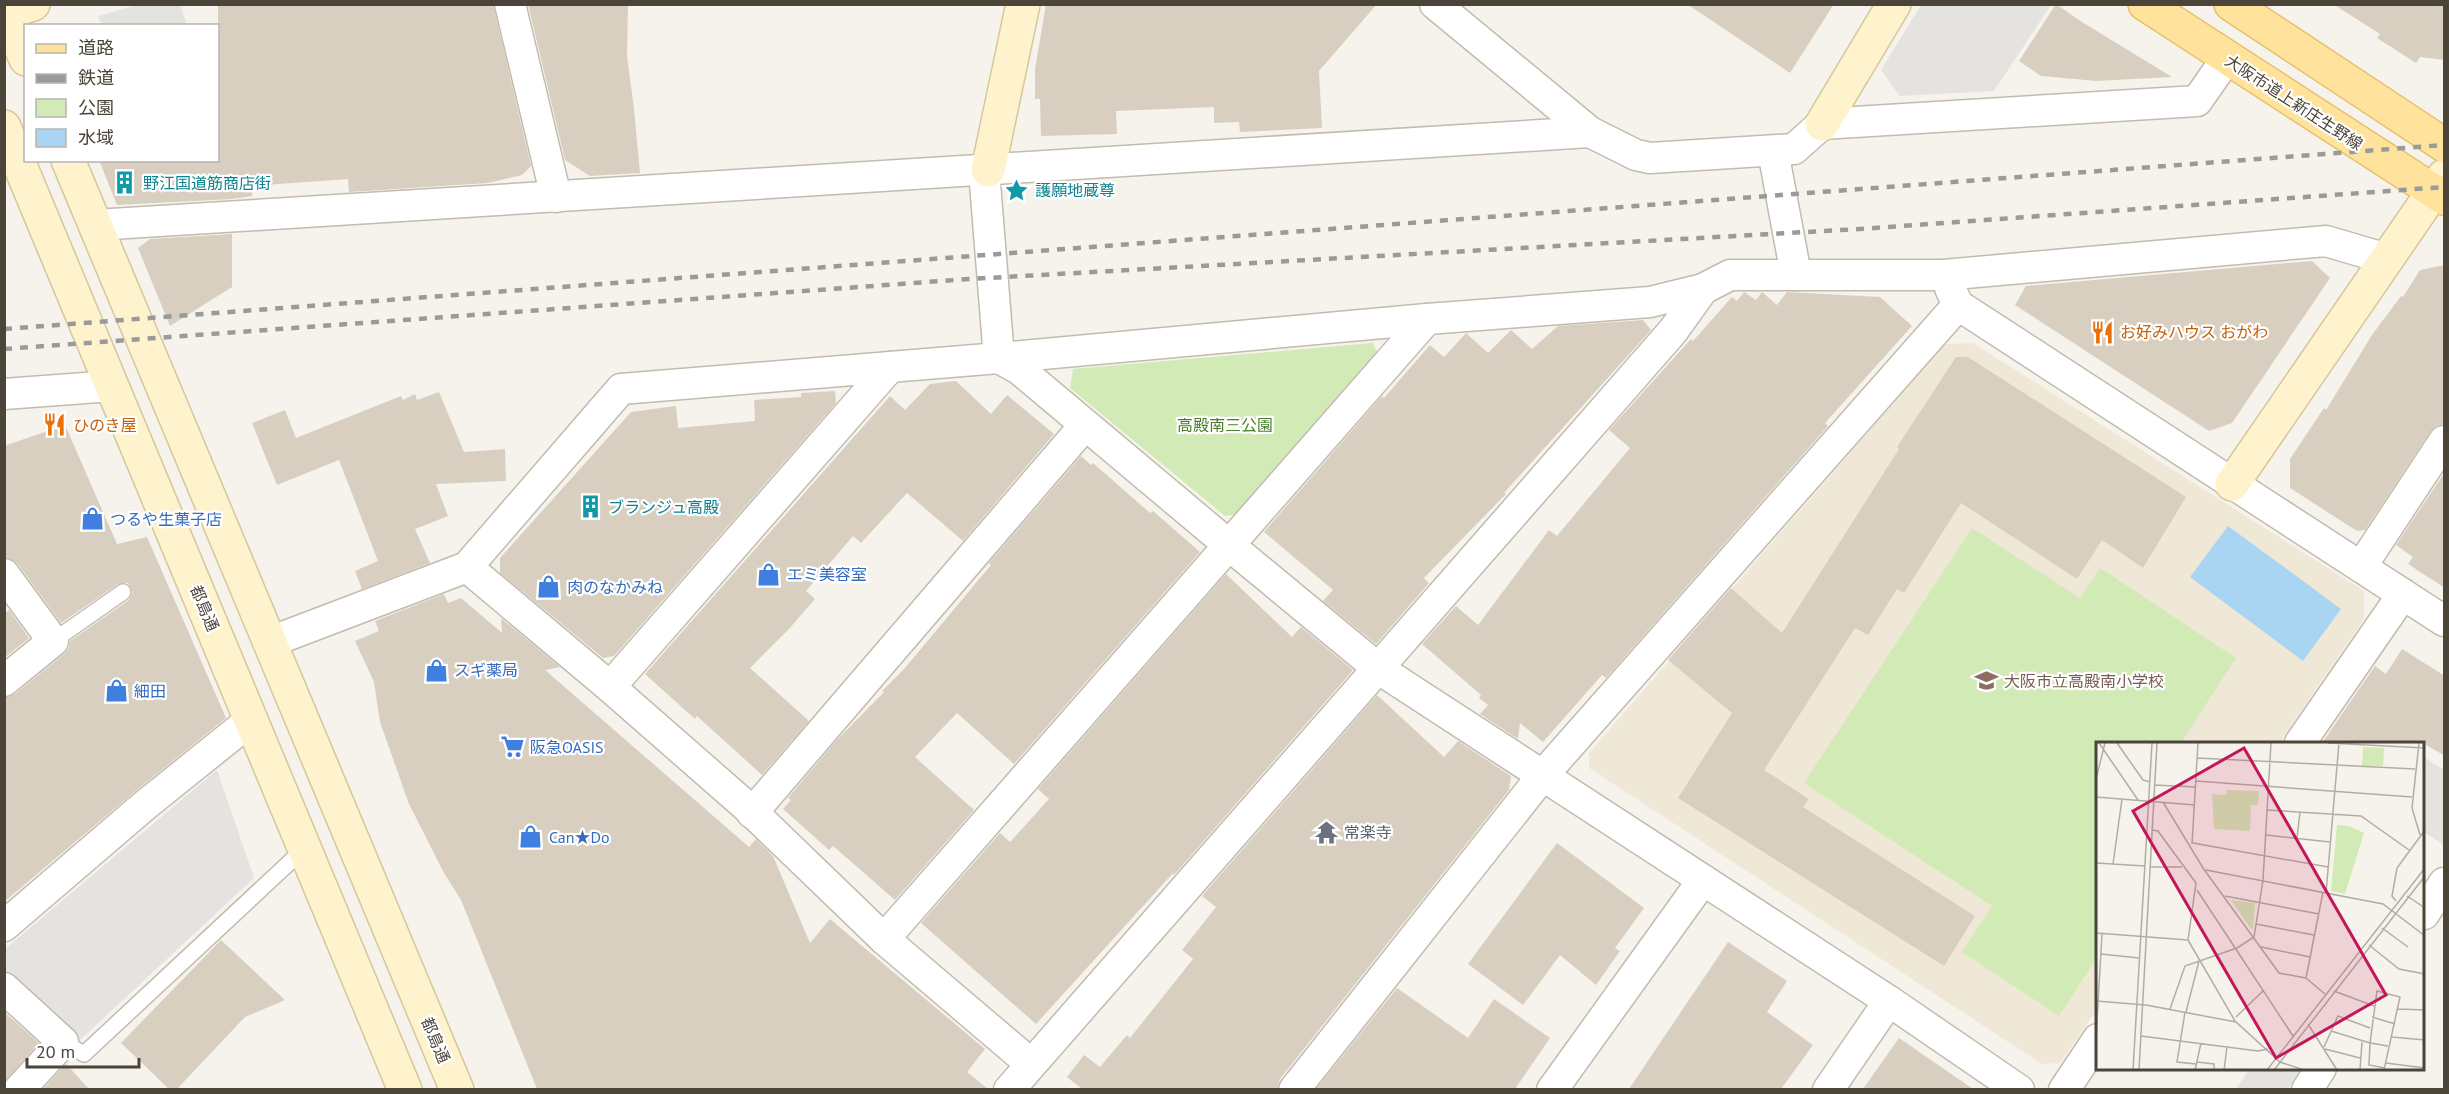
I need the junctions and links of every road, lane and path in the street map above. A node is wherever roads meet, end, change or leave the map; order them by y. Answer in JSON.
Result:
{"nodes":[{"id":1,"x":510,"y":4,"type":"edge"},
{"id":2,"x":1023,"y":4,"type":"edge"},
{"id":3,"x":1435,"y":4,"type":"edge"},
{"id":4,"x":1894,"y":4,"type":"edge"},
{"id":5,"x":2145,"y":4,"type":"edge"},
{"id":6,"x":2231,"y":4,"type":"edge"},
{"id":7,"x":12,"y":10,"type":"edge"},
{"id":8,"x":24,"y":52,"type":"edge"},
{"id":9,"x":2227,"y":58,"type":"junction"},
{"id":10,"x":1822,"y":124,"type":"junction"},
{"id":11,"x":4,"y":127,"type":"edge"},
{"id":12,"x":1590,"y":132,"type":"junction"},
{"id":13,"x":2445,"y":145,"type":"edge"},
{"id":14,"x":1773,"y":151,"type":"junction"},
{"id":15,"x":69,"y":162,"type":"edge"},
{"id":16,"x":988,"y":170,"type":"junction"},
{"id":17,"x":2441,"y":189,"type":"edge"},
{"id":18,"x":556,"y":197,"type":"junction"},
{"id":19,"x":95,"y":225,"type":"junction"},
{"id":20,"x":2388,"y":259,"type":"junction"},
{"id":21,"x":1796,"y":275,"type":"junction"},
{"id":22,"x":1943,"y":275,"type":"junction"},
{"id":23,"x":1703,"y":289,"type":"junction"},
{"id":24,"x":1958,"y":304,"type":"junction"},
{"id":25,"x":1427,"y":319,"type":"junction"},
{"id":26,"x":999,"y":358,"type":"junction"},
{"id":27,"x":890,"y":367,"type":"junction"},
{"id":28,"x":112,"y":386,"type":"junction"},
{"id":29,"x":4,"y":394,"type":"edge"},
{"id":30,"x":1085,"y":425,"type":"junction"},
{"id":31,"x":2445,"y":441,"type":"edge"},
{"id":32,"x":2232,"y":484,"type":"junction"},
{"id":33,"x":1230,"y":546,"type":"junction"},
{"id":34,"x":467,"y":567,"type":"junction"},
{"id":35,"x":2361,"y":567,"type":"junction"},
{"id":36,"x":4,"y":574,"type":"edge"},
{"id":37,"x":123,"y":592,"type":"dead end"},
{"id":38,"x":2403,"y":594,"type":"junction"},
{"id":39,"x":2445,"y":621,"type":"edge"},
{"id":40,"x":53,"y":641,"type":"junction"},
{"id":41,"x":270,"y":642,"type":"junction"},
{"id":42,"x":1380,"y":669,"type":"junction"},
{"id":43,"x":4,"y":681,"type":"edge"},
{"id":44,"x":610,"y":687,"type":"junction"},
{"id":45,"x":251,"y":720,"type":"junction"},
{"id":46,"x":2301,"y":742,"type":"edge"},
{"id":47,"x":1544,"y":775,"type":"junction"},
{"id":48,"x":752,"y":813,"type":"junction"},
{"id":49,"x":304,"y":848,"type":"junction"},
{"id":50,"x":1703,"y":880,"type":"junction"},
{"id":51,"x":2445,"y":883,"type":"edge"},
{"id":52,"x":2425,"y":913,"type":"edge"},
{"id":53,"x":4,"y":926,"type":"edge"},
{"id":54,"x":884,"y":939,"type":"junction"},
{"id":55,"x":4,"y":988,"type":"edge"},
{"id":56,"x":1888,"y":1001,"type":"junction"},
{"id":57,"x":63,"y":1042,"type":"junction"},
{"id":58,"x":2096,"y":1042,"type":"edge"},
{"id":59,"x":2320,"y":1070,"type":"edge"},
{"id":60,"x":1019,"y":1082,"type":"edge"},
{"id":61,"x":19,"y":1089,"type":"edge"},
{"id":62,"x":405,"y":1089,"type":"edge"},
{"id":63,"x":457,"y":1089,"type":"edge"},
{"id":64,"x":1294,"y":1089,"type":"edge"},
{"id":65,"x":1552,"y":1089,"type":"edge"},
{"id":66,"x":1828,"y":1089,"type":"edge"},
{"id":67,"x":2019,"y":1089,"type":"edge"},
{"id":68,"x":2064,"y":1089,"type":"edge"},
{"id":69,"x":2307,"y":1089,"type":"edge"}],
"edges":[{"from":1,"to":18,"type":"street"},
{"from":2,"to":16,"type":"street"},
{"from":3,"to":12,"type":"street"},
{"from":4,"to":10,"type":"street"},
{"from":5,"to":9,"type":"main road","name":"大阪市道上新庄生野線"},
{"from":6,"to":13,"type":"main road"},
{"from":7,"to":8,"type":"street"},
{"from":9,"to":10,"type":"street"},
{"from":9,"to":17,"type":"main road","name":"大阪市道上新庄生野線"},
{"from":10,"to":14,"type":"street"},
{"from":11,"to":28,"type":"street","name":"都島通"},
{"from":12,"to":14,"type":"street"},
{"from":12,"to":16,"type":"street"},
{"from":14,"to":21,"type":"street"},
{"from":15,"to":19,"type":"street","name":"都島通"},
{"from":16,"to":18,"type":"street"},
{"from":16,"to":26,"type":"street"},
{"from":17,"to":20,"type":"street"},
{"from":18,"to":19,"type":"street"},
{"from":19,"to":41,"type":"street","name":"都島通"},
{"from":20,"to":22,"type":"street"},
{"from":20,"to":32,"type":"street"},
{"from":21,"to":22,"type":"street"},
{"from":21,"to":23,"type":"street"},
{"from":22,"to":24,"type":"street"},
{"from":23,"to":25,"type":"street"},
{"from":23,"to":42,"type":"street"},
{"from":24,"to":32,"type":"street"},
{"from":24,"to":47,"type":"street"},
{"from":25,"to":26,"type":"street"},
{"from":25,"to":33,"type":"street"},
{"from":26,"to":27,"type":"street"},
{"from":26,"to":30,"type":"street"},
{"from":27,"to":34,"type":"street"},
{"from":27,"to":44,"type":"street"},
{"from":28,"to":29,"type":"street"},
{"from":28,"to":45,"type":"street","name":"都島通"},
{"from":30,"to":33,"type":"street"},
{"from":30,"to":48,"type":"street"},
{"from":31,"to":35,"type":"street"},
{"from":32,"to":35,"type":"street"},
{"from":33,"to":42,"type":"street"},
{"from":33,"to":54,"type":"street"},
{"from":34,"to":41,"type":"street"},
{"from":34,"to":44,"type":"street"},
{"from":35,"to":38,"type":"street"},
{"from":36,"to":40,"type":"street"},
{"from":37,"to":40,"type":"lane"},
{"from":38,"to":39,"type":"street"},
{"from":38,"to":46,"type":"street"},
{"from":40,"to":43,"type":"street"},
{"from":41,"to":63,"type":"street","name":"都島通"},
{"from":42,"to":47,"type":"street"},
{"from":42,"to":60,"type":"street"},
{"from":44,"to":48,"type":"street"},
{"from":45,"to":49,"type":"street","name":"都島通"},
{"from":45,"to":53,"type":"street"},
{"from":47,"to":50,"type":"street"},
{"from":47,"to":64,"type":"street"},
{"from":48,"to":54,"type":"street"},
{"from":49,"to":57,"type":"lane"},
{"from":49,"to":62,"type":"street","name":"都島通"},
{"from":50,"to":56,"type":"street"},
{"from":50,"to":65,"type":"street"},
{"from":51,"to":52,"type":"street"},
{"from":54,"to":60,"type":"street"},
{"from":55,"to":57,"type":"street"},
{"from":56,"to":66,"type":"street"},
{"from":56,"to":67,"type":"street"},
{"from":57,"to":61,"type":"street"},
{"from":58,"to":68,"type":"street"},
{"from":59,"to":69,"type":"street"}]}
